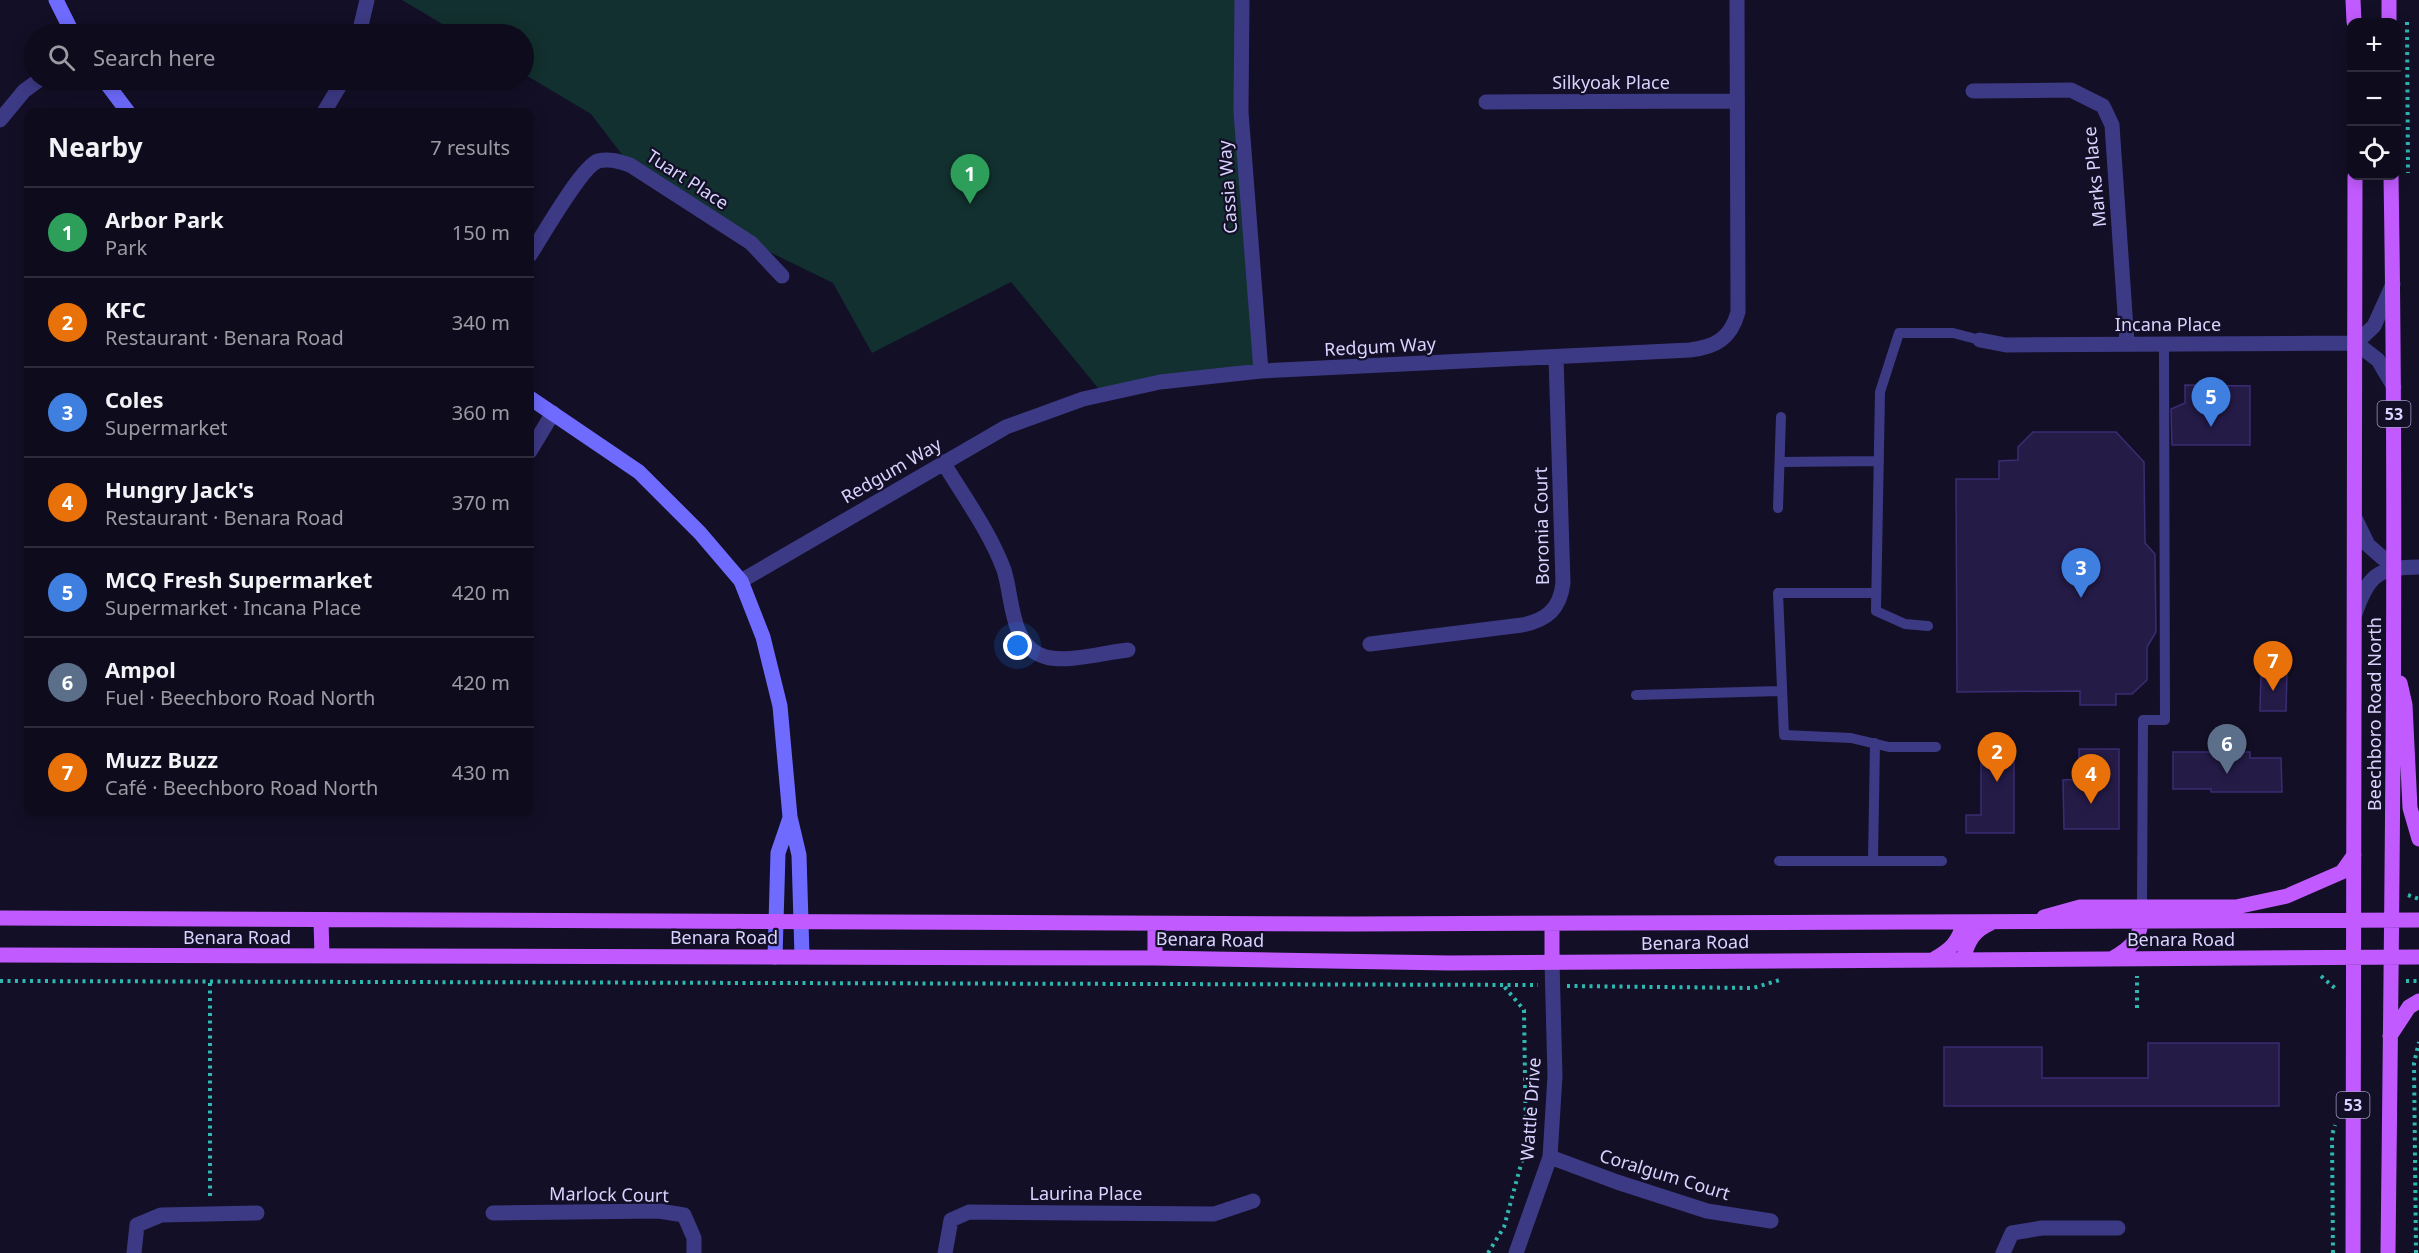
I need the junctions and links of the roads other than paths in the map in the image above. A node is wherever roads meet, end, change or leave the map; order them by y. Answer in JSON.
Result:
{"nodes":[{"id":1,"x":56,"y":0,"type":"edge"},
{"id":2,"x":367,"y":0,"type":"edge"},
{"id":3,"x":1242,"y":0,"type":"edge"},
{"id":4,"x":1737,"y":0,"type":"edge"},
{"id":5,"x":2353,"y":0,"type":"edge"},
{"id":6,"x":2389,"y":0,"type":"edge"},
{"id":7,"x":2354,"y":18,"type":"edge"},
{"id":8,"x":2389,"y":18,"type":"edge"},
{"id":9,"x":68,"y":24,"type":"edge"},
{"id":10,"x":361,"y":24,"type":"edge"},
{"id":11,"x":24,"y":90,"type":"edge"},
{"id":12,"x":112,"y":90,"type":"edge"},
{"id":13,"x":337,"y":90,"type":"edge"},
{"id":14,"x":1973,"y":90,"type":"dead end"},
{"id":15,"x":1737,"y":101,"type":"junction"},
{"id":16,"x":1486,"y":102,"type":"dead end"},
{"id":17,"x":125,"y":108,"type":"edge"},
{"id":18,"x":326,"y":108,"type":"edge"},
{"id":19,"x":0,"y":120,"type":"edge"},
{"id":20,"x":2355,"y":180,"type":"edge"},
{"id":21,"x":2391,"y":180,"type":"edge"},
{"id":22,"x":534,"y":249,"type":"edge"},
{"id":23,"x":782,"y":276,"type":"dead end"},
{"id":24,"x":2393,"y":284,"type":"junction"},
{"id":25,"x":1980,"y":340,"type":"joint"},
{"id":26,"x":2127,"y":343,"type":"junction"},
{"id":27,"x":2164,"y":343,"type":"junction"},
{"id":28,"x":2356,"y":343,"type":"junction"},
{"id":29,"x":1556,"y":357,"type":"junction"},
{"id":30,"x":1261,"y":372,"type":"junction"},
{"id":31,"x":2394,"y":388,"type":"junction"},
{"id":32,"x":534,"y":400,"type":"edge"},
{"id":33,"x":553,"y":412,"type":"junction"},
{"id":34,"x":1781,"y":417,"type":"dead end"},
{"id":35,"x":534,"y":444,"type":"edge"},
{"id":36,"x":1879,"y":461,"type":"junction"},
{"id":37,"x":943,"y":462,"type":"junction"},
{"id":38,"x":1781,"y":462,"type":"junction"},
{"id":39,"x":1778,"y":508,"type":"dead end"},
{"id":40,"x":2356,"y":520,"type":"junction"},
{"id":41,"x":2393,"y":567,"type":"junction"},
{"id":42,"x":2419,"y":567,"type":"edge"},
{"id":43,"x":741,"y":581,"type":"junction"},
{"id":44,"x":1876,"y":593,"type":"junction"},
{"id":45,"x":2355,"y":614,"type":"junction"},
{"id":46,"x":1928,"y":626,"type":"dead end"},
{"id":47,"x":1370,"y":644,"type":"dead end"},
{"id":48,"x":1128,"y":650,"type":"dead end"},
{"id":49,"x":2394,"y":653,"type":"junction"},
{"id":50,"x":1782,"y":691,"type":"junction"},
{"id":51,"x":1636,"y":695,"type":"dead end"},
{"id":52,"x":1875,"y":743,"type":"junction"},
{"id":53,"x":1936,"y":747,"type":"dead end"},
{"id":54,"x":790,"y":817,"type":"junction"},
{"id":55,"x":2419,"y":839,"type":"edge"},
{"id":56,"x":2354,"y":855,"type":"junction"},
{"id":57,"x":1779,"y":861,"type":"dead end"},
{"id":58,"x":1873,"y":861,"type":"junction"},
{"id":59,"x":1942,"y":861,"type":"dead end"},
{"id":60,"x":2142,"y":915,"type":"junction"},
{"id":61,"x":0,"y":918,"type":"edge"},
{"id":62,"x":321,"y":920,"type":"junction"},
{"id":63,"x":2419,"y":920,"type":"edge"},
{"id":64,"x":2353,"y":921,"type":"junction"},
{"id":65,"x":2391,"y":921,"type":"junction"},
{"id":66,"x":775,"y":923,"type":"junction"},
{"id":67,"x":802,"y":923,"type":"junction"},
{"id":68,"x":1992,"y":923,"type":"junction"},
{"id":69,"x":1155,"y":924,"type":"junction"},
{"id":70,"x":1552,"y":924,"type":"junction"},
{"id":71,"x":1934,"y":924,"type":"junction"},
{"id":72,"x":1963,"y":924,"type":"junction"},
{"id":73,"x":1963,"y":941,"type":"junction"},
{"id":74,"x":0,"y":955,"type":"edge"},
{"id":75,"x":322,"y":956,"type":"junction"},
{"id":76,"x":802,"y":956,"type":"junction"},
{"id":77,"x":775,"y":957,"type":"junction"},
{"id":78,"x":2391,"y":957,"type":"junction"},
{"id":79,"x":2419,"y":957,"type":"edge"},
{"id":80,"x":1155,"y":958,"type":"junction"},
{"id":81,"x":2112,"y":958,"type":"junction"},
{"id":82,"x":2353,"y":958,"type":"junction"},
{"id":83,"x":1934,"y":959,"type":"junction"},
{"id":84,"x":1963,"y":959,"type":"junction"},
{"id":85,"x":1991,"y":959,"type":"junction"},
{"id":86,"x":1552,"y":962,"type":"junction"},
{"id":87,"x":2419,"y":1001,"type":"edge"},
{"id":88,"x":2390,"y":1036,"type":"junction"},
{"id":89,"x":1550,"y":1157,"type":"junction"},
{"id":90,"x":1253,"y":1201,"type":"dead end"},
{"id":91,"x":257,"y":1213,"type":"dead end"},
{"id":92,"x":493,"y":1213,"type":"dead end"},
{"id":93,"x":1771,"y":1221,"type":"dead end"},
{"id":94,"x":2118,"y":1228,"type":"dead end"},
{"id":95,"x":134,"y":1253,"type":"edge"},
{"id":96,"x":694,"y":1253,"type":"edge"},
{"id":97,"x":945,"y":1253,"type":"edge"},
{"id":98,"x":1516,"y":1253,"type":"edge"},
{"id":99,"x":2003,"y":1253,"type":"edge"},
{"id":100,"x":2352,"y":1253,"type":"edge"},
{"id":101,"x":2388,"y":1253,"type":"edge"}],
"edges":[{"from":1,"to":9,"type":"street"},
{"from":2,"to":10,"type":"street"},
{"from":3,"to":30,"type":"street","name":"Cassia Way"},
{"from":4,"to":15,"type":"street","name":"Redgum Way"},
{"from":5,"to":7,"type":"main road"},
{"from":6,"to":8,"type":"main road"},
{"from":11,"to":19,"type":"street"},
{"from":12,"to":17,"type":"street"},
{"from":13,"to":18,"type":"street"},
{"from":14,"to":26,"type":"street","name":"Marks Place"},
{"from":15,"to":16,"type":"street","name":"Silkyoak Place"},
{"from":15,"to":29,"type":"street","name":"Redgum Way"},
{"from":20,"to":28,"type":"main road","name":"Beechboro Road North","number":"53"},
{"from":21,"to":24,"type":"main road","name":"Beechboro Road North","number":"53"},
{"from":22,"to":23,"type":"street","name":"Tuart Place"},
{"from":24,"to":28,"type":"street"},
{"from":24,"to":31,"type":"main road","name":"Beechboro Road North","number":"53"},
{"from":25,"to":26,"type":"street","name":"Incana Place"},
{"from":25,"to":36,"type":"lane"},
{"from":26,"to":27,"type":"street","name":"Incana Place"},
{"from":27,"to":28,"type":"street","name":"Incana Place"},
{"from":27,"to":60,"type":"lane"},
{"from":28,"to":31,"type":"street"},
{"from":28,"to":40,"type":"main road","name":"Beechboro Road North","number":"53"},
{"from":29,"to":30,"type":"street","name":"Redgum Way"},
{"from":29,"to":47,"type":"street","name":"Boronia Court"},
{"from":30,"to":37,"type":"street","name":"Redgum Way"},
{"from":31,"to":41,"type":"main road","name":"Beechboro Road North","number":"53"},
{"from":32,"to":33,"type":"street"},
{"from":33,"to":35,"type":"street"},
{"from":33,"to":43,"type":"street"},
{"from":34,"to":38,"type":"lane"},
{"from":36,"to":38,"type":"lane"},
{"from":36,"to":44,"type":"lane"},
{"from":37,"to":43,"type":"street","name":"Redgum Way"},
{"from":37,"to":48,"type":"street"},
{"from":38,"to":39,"type":"lane"},
{"from":40,"to":41,"type":"street"},
{"from":40,"to":45,"type":"main road","name":"Beechboro Road North","number":"53"},
{"from":41,"to":42,"type":"street"},
{"from":41,"to":45,"type":"street"},
{"from":41,"to":49,"type":"main road","name":"Beechboro Road North","number":"53"},
{"from":43,"to":54,"type":"street"},
{"from":44,"to":46,"type":"lane"},
{"from":44,"to":50,"type":"lane"},
{"from":45,"to":56,"type":"main road","name":"Beechboro Road North","number":"53"},
{"from":49,"to":55,"type":"main road"},
{"from":49,"to":65,"type":"main road","name":"Beechboro Road North","number":"53"},
{"from":50,"to":51,"type":"lane"},
{"from":50,"to":52,"type":"lane"},
{"from":52,"to":53,"type":"lane"},
{"from":52,"to":58,"type":"lane"},
{"from":54,"to":66,"type":"street"},
{"from":54,"to":67,"type":"street"},
{"from":56,"to":60,"type":"main road"},
{"from":56,"to":64,"type":"main road","name":"Beechboro Road North","number":"53"},
{"from":57,"to":58,"type":"lane"},
{"from":58,"to":59,"type":"lane"},
{"from":60,"to":64,"type":"main road","name":"Benara Road"},
{"from":60,"to":68,"type":"main road","name":"Benara Road"},
{"from":60,"to":81,"type":"main road"},
{"from":61,"to":62,"type":"main road","name":"Benara Road"},
{"from":62,"to":66,"type":"main road","name":"Benara Road"},
{"from":62,"to":75,"type":"main road"},
{"from":63,"to":65,"type":"main road","name":"Benara Road"},
{"from":64,"to":65,"type":"main road","name":"Benara Road"},
{"from":64,"to":82,"type":"main road","name":"Beechboro Road North","number":"53"},
{"from":65,"to":78,"type":"main road","name":"Beechboro Road North","number":"53"},
{"from":66,"to":67,"type":"main road","name":"Benara Road"},
{"from":66,"to":77,"type":"street"},
{"from":67,"to":69,"type":"main road","name":"Benara Road"},
{"from":67,"to":76,"type":"street"},
{"from":68,"to":72,"type":"main road","name":"Benara Road"},
{"from":68,"to":73,"type":"main road"},
{"from":69,"to":70,"type":"main road","name":"Benara Road"},
{"from":69,"to":80,"type":"main road"},
{"from":70,"to":71,"type":"main road","name":"Benara Road"},
{"from":70,"to":86,"type":"main road"},
{"from":71,"to":72,"type":"main road","name":"Benara Road"},
{"from":71,"to":73,"type":"main road"},
{"from":72,"to":73,"type":"main road"},
{"from":72,"to":84,"type":"main road"},
{"from":73,"to":83,"type":"main road"},
{"from":73,"to":84,"type":"main road"},
{"from":73,"to":85,"type":"main road"},
{"from":74,"to":75,"type":"main road","name":"Benara Road"},
{"from":75,"to":77,"type":"main road","name":"Benara Road"},
{"from":76,"to":77,"type":"main road","name":"Benara Road"},
{"from":76,"to":80,"type":"main road","name":"Benara Road"},
{"from":78,"to":79,"type":"main road","name":"Benara Road"},
{"from":78,"to":82,"type":"main road","name":"Benara Road"},
{"from":78,"to":88,"type":"main road","name":"Beechboro Road North","number":"53"},
{"from":80,"to":86,"type":"main road","name":"Benara Road"},
{"from":81,"to":82,"type":"main road","name":"Benara Road"},
{"from":81,"to":85,"type":"main road","name":"Benara Road"},
{"from":82,"to":100,"type":"main road","name":"Beechboro Road North","number":"53"},
{"from":83,"to":84,"type":"main road","name":"Benara Road"},
{"from":83,"to":86,"type":"main road","name":"Benara Road"},
{"from":84,"to":85,"type":"main road","name":"Benara Road"},
{"from":86,"to":89,"type":"street","name":"Wattle Drive"},
{"from":87,"to":88,"type":"main road"},
{"from":88,"to":101,"type":"main road","name":"Beechboro Road North","number":"53"},
{"from":89,"to":93,"type":"street","name":"Coralgum Court"},
{"from":89,"to":98,"type":"street","name":"Wattle Drive"},
{"from":90,"to":97,"type":"street","name":"Laurina Place"},
{"from":91,"to":95,"type":"street"},
{"from":92,"to":96,"type":"street","name":"Marlock Court"},
{"from":94,"to":99,"type":"street"}]}
